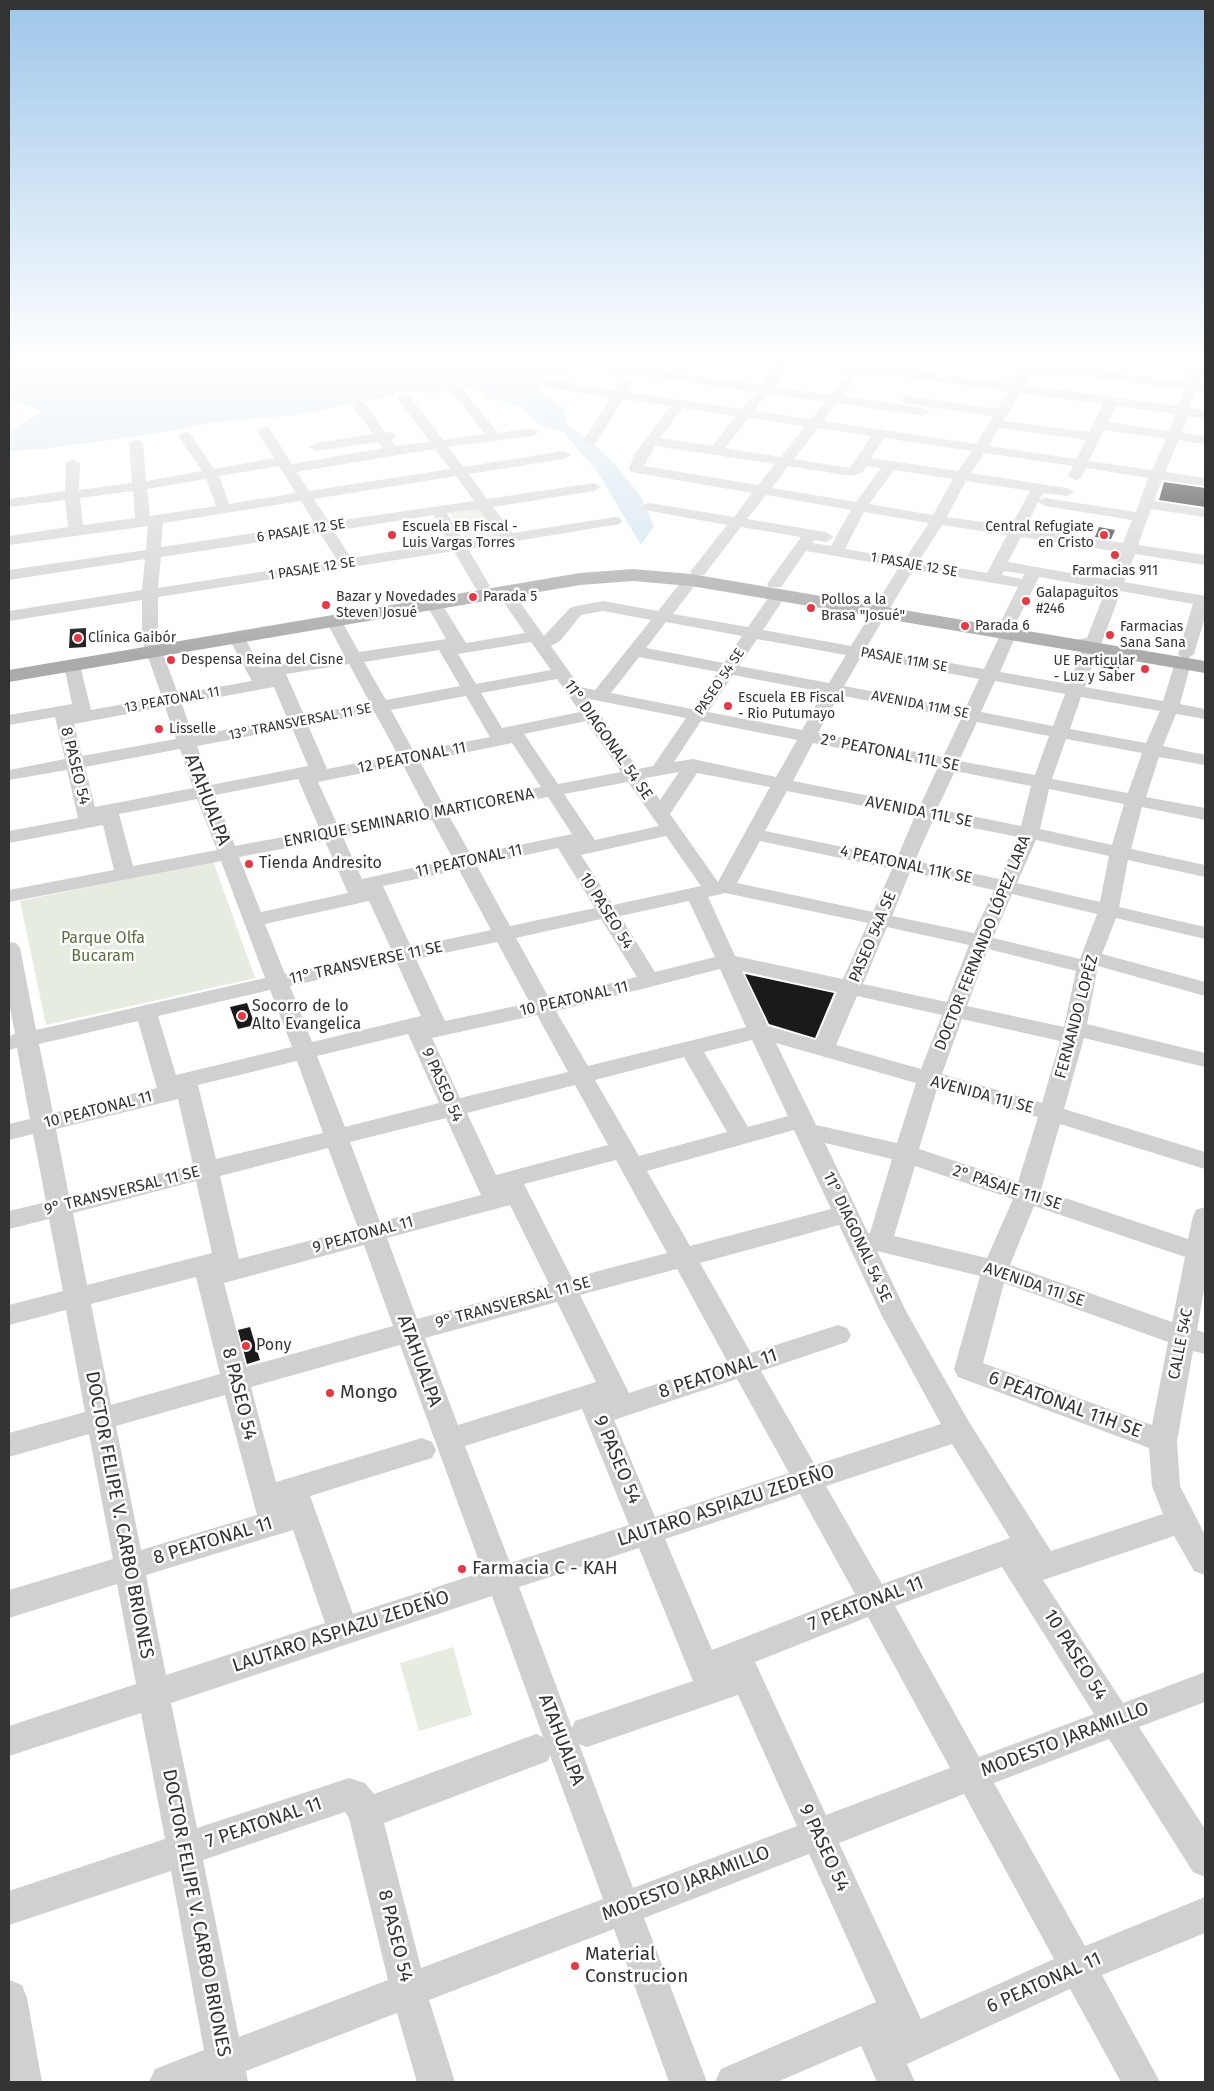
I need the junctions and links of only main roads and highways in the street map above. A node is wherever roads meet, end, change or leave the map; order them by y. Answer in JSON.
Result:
{"nodes":[{"id":1,"x":695,"y":576,"type":"junction"},
{"id":2,"x":152,"y":645,"type":"junction"},
{"id":3,"x":1191,"y":658,"type":"edge"},
{"id":4,"x":9,"y":663,"type":"edge"},
{"id":5,"x":1205,"y":667,"type":"edge"},
{"id":6,"x":9,"y":676,"type":"edge"}],
"edges":[{"from":1,"to":2,"type":"main road"},
{"from":1,"to":2,"type":"main road"},
{"from":1,"to":3,"type":"main road"},
{"from":2,"to":4,"type":"main road"},
{"from":2,"to":6,"type":"main road"},
{"from":3,"to":5,"type":"main road"}]}
